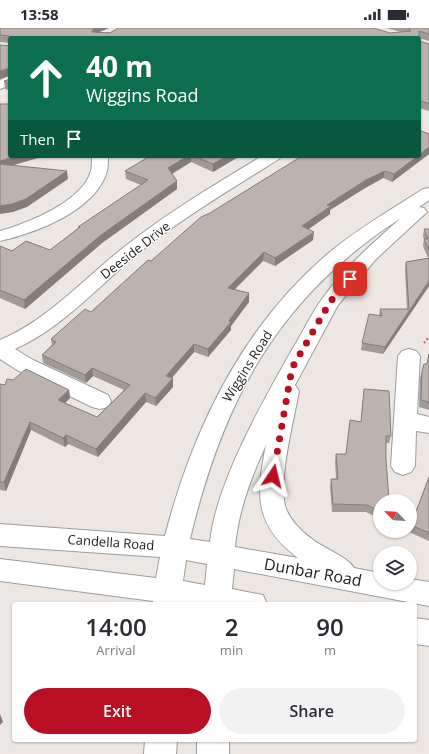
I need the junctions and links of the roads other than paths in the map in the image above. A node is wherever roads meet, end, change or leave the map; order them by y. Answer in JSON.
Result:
{"nodes":[{"id":1,"x":100,"y":158,"type":"edge"},
{"id":2,"x":270,"y":158,"type":"edge"},
{"id":3,"x":429,"y":193,"type":"edge"},
{"id":4,"x":429,"y":202,"type":"edge"},
{"id":5,"x":0,"y":236,"type":"edge"},
{"id":6,"x":0,"y":348,"type":"edge"},
{"id":7,"x":408,"y":356,"type":"dead end"},
{"id":8,"x":292,"y":368,"type":"junction"},
{"id":9,"x":100,"y":401,"type":"dead end"},
{"id":10,"x":405,"y":420,"type":"junction"},
{"id":11,"x":429,"y":425,"type":"edge"},
{"id":12,"x":403,"y":466,"type":"dead end"},
{"id":13,"x":0,"y":536,"type":"edge"},
{"id":14,"x":175,"y":547,"type":"junction"},
{"id":15,"x":221,"y":556,"type":"junction"},
{"id":16,"x":0,"y":570,"type":"edge"},
{"id":17,"x":366,"y":581,"type":"junction"},
{"id":18,"x":429,"y":594,"type":"edge"},
{"id":19,"x":167,"y":598,"type":"edge"},
{"id":20,"x":217,"y":602,"type":"edge"},
{"id":21,"x":417,"y":631,"type":"edge"},
{"id":22,"x":429,"y":633,"type":"edge"},
{"id":23,"x":161,"y":742,"type":"edge"},
{"id":24,"x":213,"y":742,"type":"edge"},
{"id":25,"x":160,"y":754,"type":"edge"},
{"id":26,"x":213,"y":754,"type":"edge"}],
"edges":[{"from":1,"to":5,"type":"street"},
{"from":2,"to":6,"type":"street","name":"Deeside Drive"},
{"from":3,"to":14,"type":"street","name":"Wiggins Road"},
{"from":4,"to":8,"type":"street"},
{"from":6,"to":9,"type":"street"},
{"from":7,"to":10,"type":"street"},
{"from":8,"to":15,"type":"street"},
{"from":8,"to":17,"type":"street"},
{"from":10,"to":11,"type":"street"},
{"from":10,"to":12,"type":"street"},
{"from":13,"to":14,"type":"street","name":"Candella Road"},
{"from":14,"to":15,"type":"street","name":"Candella Road"},
{"from":14,"to":19,"type":"street","name":"Wiggins Road"},
{"from":15,"to":17,"type":"street","name":"Dunbar Road"},
{"from":15,"to":20,"type":"street"},
{"from":16,"to":19,"type":"street"},
{"from":17,"to":18,"type":"street","name":"Dunbar Road"},
{"from":19,"to":20,"type":"street"},
{"from":21,"to":22,"type":"street"},
{"from":23,"to":25,"type":"street"},
{"from":24,"to":26,"type":"street"}]}
